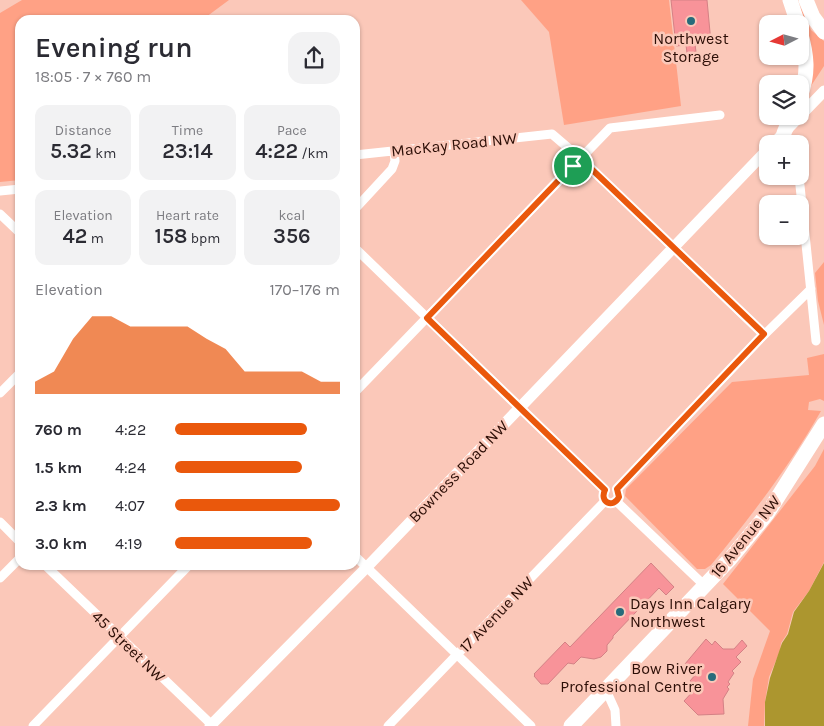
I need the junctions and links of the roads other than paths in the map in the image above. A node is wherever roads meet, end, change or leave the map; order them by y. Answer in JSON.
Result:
{"nodes":[{"id":1,"x":790,"y":0,"type":"edge"},
{"id":2,"x":806,"y":0,"type":"edge"},
{"id":3,"x":795,"y":15,"type":"edge"},
{"id":4,"x":824,"y":32,"type":"edge"},
{"id":5,"x":824,"y":91,"type":"edge"},
{"id":6,"x":809,"y":107,"type":"edge"},
{"id":7,"x":720,"y":116,"type":"dead end"},
{"id":8,"x":787,"y":125,"type":"edge"},
{"id":9,"x":792,"y":125,"type":"edge"},
{"id":10,"x":784,"y":133,"type":"joint"},
{"id":11,"x":394,"y":151,"type":"junction"},
{"id":12,"x":360,"y":154,"type":"edge"},
{"id":13,"x":580,"y":158,"type":"junction"},
{"id":14,"x":759,"y":158,"type":"edge"},
{"id":15,"x":800,"y":185,"type":"edge"},
{"id":16,"x":15,"y":190,"type":"edge"},
{"id":17,"x":0,"y":191,"type":"edge"},
{"id":18,"x":360,"y":204,"type":"edge"},
{"id":19,"x":0,"y":214,"type":"edge"},
{"id":20,"x":15,"y":228,"type":"edge"},
{"id":21,"x":673,"y":247,"type":"junction"},
{"id":22,"x":360,"y":253,"type":"edge"},
{"id":23,"x":811,"y":290,"type":"junction"},
{"id":24,"x":427,"y":318,"type":"junction"},
{"id":25,"x":764,"y":334,"type":"junction"},
{"id":26,"x":816,"y":341,"type":"dead end"},
{"id":27,"x":15,"y":378,"type":"edge"},
{"id":28,"x":360,"y":387,"type":"edge"},
{"id":29,"x":0,"y":393,"type":"edge"},
{"id":30,"x":519,"y":407,"type":"junction"},
{"id":31,"x":824,"y":424,"type":"edge"},
{"id":32,"x":617,"y":489,"type":"junction"},
{"id":33,"x":605,"y":490,"type":"junction"},
{"id":34,"x":605,"y":502,"type":"junction"},
{"id":35,"x":617,"y":502,"type":"junction"},
{"id":36,"x":0,"y":522,"type":"edge"},
{"id":37,"x":15,"y":537,"type":"edge"},
{"id":38,"x":360,"y":561,"type":"edge"},
{"id":39,"x":15,"y":563,"type":"edge"},
{"id":40,"x":367,"y":567,"type":"junction"},
{"id":41,"x":50,"y":570,"type":"edge"},
{"id":42,"x":184,"y":570,"type":"edge"},
{"id":43,"x":0,"y":578,"type":"edge"},
{"id":44,"x":704,"y":586,"type":"junction"},
{"id":45,"x":120,"y":636,"type":"junction"},
{"id":46,"x":457,"y":655,"type":"junction"},
{"id":47,"x":606,"y":690,"type":"junction"},
{"id":48,"x":33,"y":726,"type":"edge"},
{"id":49,"x":212,"y":726,"type":"edge"},
{"id":50,"x":388,"y":726,"type":"edge"},
{"id":51,"x":532,"y":726,"type":"edge"},
{"id":52,"x":572,"y":726,"type":"edge"},
{"id":53,"x":616,"y":726,"type":"edge"}],
"edges":[{"from":1,"to":3,"type":"highway"},
{"from":2,"to":4,"type":"highway"},
{"from":5,"to":6,"type":"street"},
{"from":7,"to":13,"type":"street"},
{"from":8,"to":10,"type":"highway"},
{"from":9,"to":10,"type":"street"},
{"from":11,"to":12,"type":"street","name":"MacKay Road NW"},
{"from":11,"to":13,"type":"street","name":"MacKay Road NW"},
{"from":11,"to":18,"type":"street"},
{"from":13,"to":21,"type":"street"},
{"from":13,"to":24,"type":"street"},
{"from":14,"to":21,"type":"street","name":"Bowness Road NW"},
{"from":15,"to":23,"type":"street"},
{"from":16,"to":17,"type":"street"},
{"from":19,"to":20,"type":"street"},
{"from":21,"to":25,"type":"street"},
{"from":21,"to":30,"type":"street","name":"Bowness Road NW"},
{"from":22,"to":24,"type":"street"},
{"from":23,"to":25,"type":"street"},
{"from":23,"to":26,"type":"street"},
{"from":24,"to":28,"type":"street"},
{"from":24,"to":30,"type":"street"},
{"from":25,"to":32,"type":"street"},
{"from":27,"to":29,"type":"street"},
{"from":30,"to":33,"type":"street"},
{"from":30,"to":40,"type":"street","name":"Bowness Road NW"},
{"from":31,"to":44,"type":"highway","name":"16 Avenue NW"},
{"from":32,"to":33,"type":"street"},
{"from":32,"to":35,"type":"street"},
{"from":33,"to":34,"type":"street"},
{"from":34,"to":35,"type":"street"},
{"from":34,"to":46,"type":"street","name":"17 Avenue NW"},
{"from":35,"to":44,"type":"street"},
{"from":36,"to":37,"type":"street"},
{"from":38,"to":40,"type":"street"},
{"from":39,"to":43,"type":"street"},
{"from":40,"to":46,"type":"street"},
{"from":40,"to":49,"type":"street","name":"Bowness Road NW"},
{"from":41,"to":45,"type":"street","name":"45 Street NW"},
{"from":42,"to":45,"type":"street"},
{"from":44,"to":47,"type":"highway","name":"16 Avenue NW"},
{"from":45,"to":48,"type":"street"},
{"from":45,"to":49,"type":"street","name":"45 Street NW"},
{"from":46,"to":50,"type":"street","name":"17 Avenue NW"},
{"from":46,"to":51,"type":"street"},
{"from":47,"to":52,"type":"highway","name":"16 Avenue NW"},
{"from":47,"to":53,"type":"street"}]}
